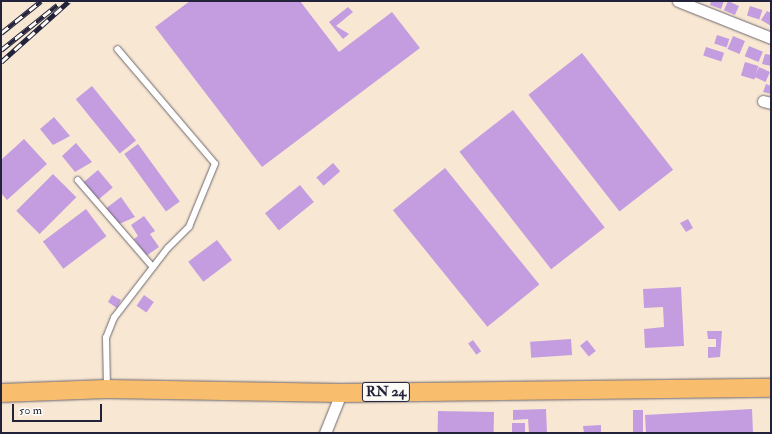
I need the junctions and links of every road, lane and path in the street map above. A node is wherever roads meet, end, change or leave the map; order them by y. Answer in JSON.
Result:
{"nodes":[{"id":1,"x":678,"y":1,"type":"edge"},
{"id":2,"x":692,"y":4,"type":"edge"},
{"id":3,"x":771,"y":38,"type":"edge"},
{"id":4,"x":118,"y":50,"type":"dead end"},
{"id":5,"x":78,"y":180,"type":"dead end"},
{"id":6,"x":153,"y":267,"type":"junction"},
{"id":7,"x":771,"y":388,"type":"edge"},
{"id":8,"x":107,"y":389,"type":"junction"},
{"id":9,"x":1,"y":393,"type":"edge"},
{"id":10,"x":341,"y":393,"type":"junction"},
{"id":11,"x":325,"y":433,"type":"edge"}],
"edges":[{"from":1,"to":2,"type":"street"},
{"from":2,"to":3,"type":"street"},
{"from":4,"to":6,"type":"lane"},
{"from":5,"to":6,"type":"lane"},
{"from":6,"to":8,"type":"lane"},
{"from":7,"to":10,"type":"main road","number":"RN 24"},
{"from":8,"to":9,"type":"main road","number":"RN 24"},
{"from":8,"to":10,"type":"main road","number":"RN 24"},
{"from":10,"to":11,"type":"street"}]}
